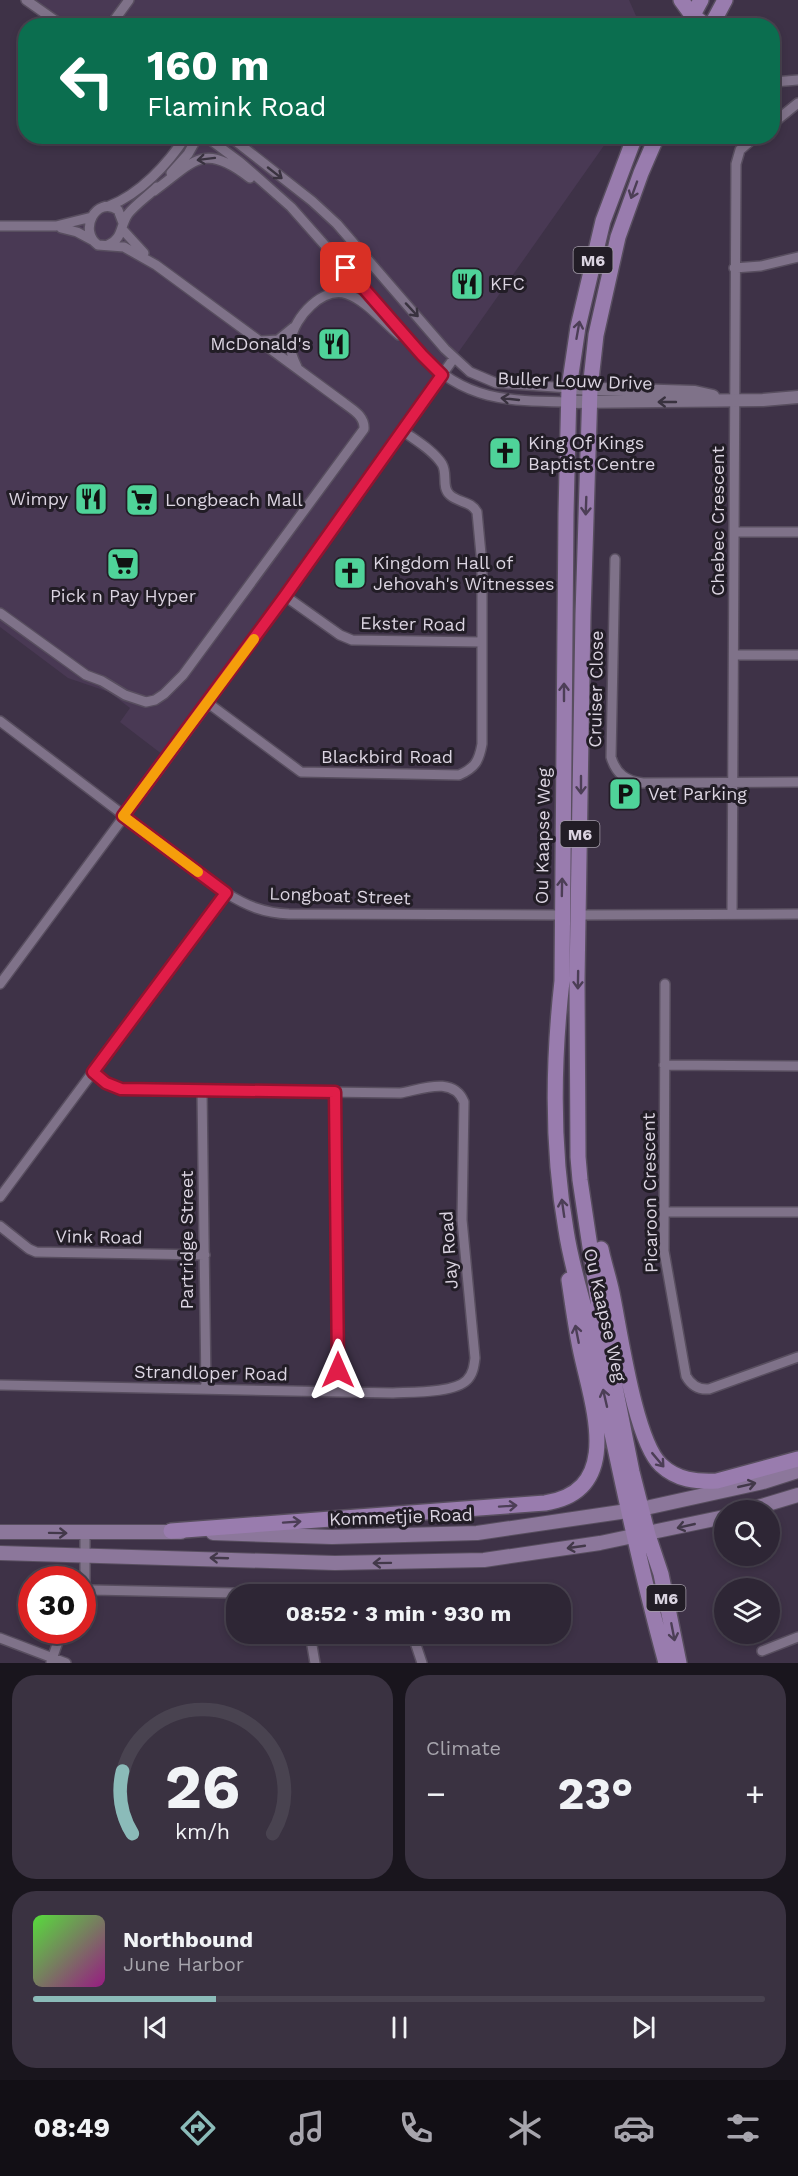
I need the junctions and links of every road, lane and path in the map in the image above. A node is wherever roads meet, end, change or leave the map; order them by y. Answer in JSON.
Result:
{"nodes":[{"id":1,"x":26,"y":0,"type":"edge"},
{"id":2,"x":129,"y":0,"type":"edge"},
{"id":3,"x":681,"y":0,"type":"edge"},
{"id":4,"x":701,"y":0,"type":"edge"},
{"id":5,"x":725,"y":0,"type":"edge"},
{"id":6,"x":52,"y":18,"type":"edge"},
{"id":7,"x":116,"y":18,"type":"edge"},
{"id":8,"x":688,"y":18,"type":"edge"},
{"id":9,"x":690,"y":18,"type":"edge"},
{"id":10,"x":715,"y":18,"type":"edge"},
{"id":11,"x":798,"y":80,"type":"edge"},
{"id":12,"x":780,"y":82,"type":"edge"},
{"id":13,"x":798,"y":103,"type":"edge"},
{"id":14,"x":780,"y":118,"type":"edge"},
{"id":15,"x":181,"y":144,"type":"edge"},
{"id":16,"x":193,"y":144,"type":"edge"},
{"id":17,"x":215,"y":144,"type":"edge"},
{"id":18,"x":239,"y":144,"type":"edge"},
{"id":19,"x":632,"y":144,"type":"edge"},
{"id":20,"x":654,"y":144,"type":"edge"},
{"id":21,"x":747,"y":144,"type":"edge"},
{"id":22,"x":154,"y":191,"type":"junction"},
{"id":23,"x":109,"y":206,"type":"junction"},
{"id":24,"x":92,"y":216,"type":"junction"},
{"id":25,"x":0,"y":226,"type":"edge"},
{"id":26,"x":56,"y":226,"type":"junction"},
{"id":27,"x":123,"y":226,"type":"junction"},
{"id":28,"x":319,"y":238,"type":"junction"},
{"id":29,"x":92,"y":240,"type":"junction"},
{"id":30,"x":107,"y":245,"type":"junction"},
{"id":31,"x":798,"y":257,"type":"edge"},
{"id":32,"x":156,"y":265,"type":"junction"},
{"id":33,"x":734,"y":268,"type":"junction"},
{"id":34,"x":296,"y":325,"type":"junction"},
{"id":35,"x":260,"y":341,"type":"junction"},
{"id":36,"x":415,"y":347,"type":"junction"},
{"id":37,"x":454,"y":358,"type":"junction"},
{"id":38,"x":298,"y":368,"type":"junction"},
{"id":39,"x":442,"y":375,"type":"junction"},
{"id":40,"x":569,"y":395,"type":"junction"},
{"id":41,"x":589,"y":396,"type":"junction"},
{"id":42,"x":798,"y":397,"type":"edge"},
{"id":43,"x":730,"y":400,"type":"junction"},
{"id":44,"x":402,"y":431,"type":"junction"},
{"id":45,"x":735,"y":532,"type":"junction"},
{"id":46,"x":798,"y":532,"type":"edge"},
{"id":47,"x":615,"y":560,"type":"dead end"},
{"id":48,"x":285,"y":596,"type":"junction"},
{"id":49,"x":0,"y":613,"type":"edge"},
{"id":50,"x":482,"y":642,"type":"junction"},
{"id":51,"x":734,"y":655,"type":"junction"},
{"id":52,"x":798,"y":655,"type":"edge"},
{"id":53,"x":208,"y":703,"type":"junction"},
{"id":54,"x":0,"y":722,"type":"edge"},
{"id":55,"x":733,"y":782,"type":"junction"},
{"id":56,"x":798,"y":782,"type":"edge"},
{"id":57,"x":123,"y":816,"type":"junction"},
{"id":58,"x":226,"y":893,"type":"junction"},
{"id":59,"x":732,"y":914,"type":"junction"},
{"id":60,"x":798,"y":914,"type":"edge"},
{"id":61,"x":561,"y":915,"type":"junction"},
{"id":62,"x":580,"y":915,"type":"junction"},
{"id":63,"x":0,"y":984,"type":"edge"},
{"id":64,"x":665,"y":984,"type":"dead end"},
{"id":65,"x":664,"y":1065,"type":"junction"},
{"id":66,"x":798,"y":1066,"type":"edge"},
{"id":67,"x":93,"y":1072,"type":"junction"},
{"id":68,"x":202,"y":1090,"type":"junction"},
{"id":69,"x":335,"y":1092,"type":"junction"},
{"id":70,"x":0,"y":1197,"type":"edge"},
{"id":71,"x":584,"y":1204,"type":"junction"},
{"id":72,"x":664,"y":1212,"type":"junction"},
{"id":73,"x":798,"y":1212,"type":"edge"},
{"id":74,"x":0,"y":1226,"type":"edge"},
{"id":75,"x":566,"y":1232,"type":"junction"},
{"id":76,"x":205,"y":1255,"type":"junction"},
{"id":77,"x":798,"y":1357,"type":"edge"},
{"id":78,"x":0,"y":1385,"type":"edge"},
{"id":79,"x":456,"y":1387,"type":"joint"},
{"id":80,"x":206,"y":1389,"type":"junction"},
{"id":81,"x":338,"y":1392,"type":"junction"},
{"id":82,"x":798,"y":1459,"type":"edge"},
{"id":83,"x":798,"y":1471,"type":"edge"},
{"id":84,"x":798,"y":1495,"type":"edge"},
{"id":85,"x":780,"y":1500,"type":"edge"},
{"id":86,"x":634,"y":1510,"type":"junction"},
{"id":87,"x":714,"y":1519,"type":"edge"},
{"id":88,"x":171,"y":1531,"type":"junction"},
{"id":89,"x":0,"y":1532,"type":"edge"},
{"id":90,"x":85,"y":1533,"type":"junction"},
{"id":91,"x":641,"y":1536,"type":"junction"},
{"id":92,"x":0,"y":1553,"type":"edge"},
{"id":93,"x":85,"y":1555,"type":"junction"},
{"id":94,"x":85,"y":1566,"type":"edge"},
{"id":95,"x":96,"y":1590,"type":"edge"},
{"id":96,"x":226,"y":1593,"type":"edge"},
{"id":97,"x":798,"y":1636,"type":"edge"},
{"id":98,"x":0,"y":1638,"type":"edge"},
{"id":99,"x":57,"y":1644,"type":"edge"},
{"id":100,"x":312,"y":1644,"type":"edge"},
{"id":101,"x":416,"y":1644,"type":"edge"},
{"id":102,"x":762,"y":1651,"type":"dead end"},
{"id":103,"x":52,"y":1660,"type":"edge"},
{"id":104,"x":66,"y":1663,"type":"edge"},
{"id":105,"x":315,"y":1663,"type":"edge"},
{"id":106,"x":422,"y":1663,"type":"edge"},
{"id":107,"x":666,"y":1663,"type":"edge"},
{"id":108,"x":679,"y":1663,"type":"edge"}],
"edges":[{"from":1,"to":6,"type":"street"},
{"from":2,"to":7,"type":"street"},
{"from":3,"to":8,"type":"main road"},
{"from":4,"to":9,"type":"main road"},
{"from":5,"to":10,"type":"main road"},
{"from":11,"to":12,"type":"street"},
{"from":13,"to":14,"type":"street"},
{"from":15,"to":23,"type":"street"},
{"from":16,"to":22,"type":"street"},
{"from":17,"to":28,"type":"street","name":"Buller Louw Drive"},
{"from":18,"to":37,"type":"street","name":"Buller Louw Drive","one_way":true},
{"from":40,"to":19,"type":"main road","name":"Ou Kaapse Weg","number":"M6","one_way":true},
{"from":20,"to":41,"type":"main road","name":"Ou Kaapse Weg","number":"M6","one_way":true},
{"from":21,"to":33,"type":"street","name":"Chebec Crescent"},
{"from":22,"to":27,"type":"street"},
{"from":28,"to":22,"type":"street","one_way":true},
{"from":23,"to":24,"type":"street"},
{"from":23,"to":27,"type":"street"},
{"from":24,"to":26,"type":"street"},
{"from":24,"to":29,"type":"street"},
{"from":25,"to":26,"type":"street"},
{"from":26,"to":29,"type":"street"},
{"from":27,"to":30,"type":"street"},
{"from":27,"to":32,"type":"street"},
{"from":28,"to":36,"type":"street","name":"Buller Louw Drive"},
{"from":29,"to":30,"type":"street"},
{"from":30,"to":32,"type":"street"},
{"from":31,"to":33,"type":"street"},
{"from":32,"to":35,"type":"street"},
{"from":33,"to":43,"type":"street","name":"Chebec Crescent"},
{"from":34,"to":35,"type":"street"},
{"from":34,"to":36,"type":"street"},
{"from":34,"to":38,"type":"street"},
{"from":35,"to":38,"type":"street"},
{"from":36,"to":39,"type":"street","name":"Buller Louw Drive"},
{"from":37,"to":39,"type":"street"},
{"from":37,"to":40,"type":"street","name":"Buller Louw Drive"},
{"from":38,"to":49,"type":"street"},
{"from":40,"to":39,"type":"street","name":"Buller Louw Drive","one_way":true},
{"from":39,"to":44,"type":"street"},
{"from":40,"to":41,"type":"street","name":"Buller Louw Drive"},
{"from":61,"to":40,"type":"main road","name":"Ou Kaapse Weg","number":"M6","one_way":true},
{"from":41,"to":43,"type":"street","name":"Buller Louw Drive"},
{"from":41,"to":62,"type":"main road","name":"Ou Kaapse Weg","number":"M6","one_way":true},
{"from":42,"to":43,"type":"street","name":"Buller Louw Drive"},
{"from":43,"to":45,"type":"street","name":"Chebec Crescent"},
{"from":44,"to":48,"type":"street"},
{"from":44,"to":50,"type":"street","name":"Blackbird Road"},
{"from":45,"to":46,"type":"street"},
{"from":45,"to":51,"type":"street","name":"Chebec Crescent"},
{"from":47,"to":55,"type":"street","name":"Cruiser Close"},
{"from":48,"to":50,"type":"street","name":"Ekster Road"},
{"from":48,"to":53,"type":"street"},
{"from":50,"to":53,"type":"street","name":"Blackbird Road"},
{"from":51,"to":52,"type":"street"},
{"from":51,"to":55,"type":"street","name":"Chebec Crescent"},
{"from":53,"to":57,"type":"street"},
{"from":54,"to":57,"type":"street","name":"Longboat Street"},
{"from":55,"to":56,"type":"street"},
{"from":55,"to":59,"type":"street","name":"Chebec Crescent"},
{"from":57,"to":58,"type":"street","name":"Longboat Street"},
{"from":57,"to":63,"type":"street"},
{"from":58,"to":61,"type":"street","name":"Longboat Street"},
{"from":58,"to":67,"type":"street"},
{"from":59,"to":60,"type":"street"},
{"from":59,"to":62,"type":"street"},
{"from":75,"to":61,"type":"main road","name":"Ou Kaapse Weg","number":"M6","one_way":true},
{"from":62,"to":71,"type":"main road","name":"Ou Kaapse Weg","number":"M6","one_way":true},
{"from":64,"to":65,"type":"street","name":"Picaroon Crescent"},
{"from":65,"to":66,"type":"street"},
{"from":65,"to":72,"type":"street","name":"Picaroon Crescent"},
{"from":67,"to":68,"type":"street"},
{"from":67,"to":70,"type":"street"},
{"from":68,"to":69,"type":"street"},
{"from":68,"to":76,"type":"street","name":"Partridge Street"},
{"from":69,"to":79,"type":"street","name":"Jay Road"},
{"from":69,"to":81,"type":"street"},
{"from":71,"to":82,"type":"main road","one_way":true},
{"from":71,"to":86,"type":"main road","name":"Ou Kaapse Weg","number":"M6"},
{"from":72,"to":73,"type":"street"},
{"from":72,"to":77,"type":"street","name":"Picaroon Crescent"},
{"from":74,"to":76,"type":"street","name":"Vink Road"},
{"from":86,"to":75,"type":"main road","name":"Ou Kaapse Weg","number":"M6","one_way":true},
{"from":88,"to":75,"type":"main road","one_way":true},
{"from":76,"to":80,"type":"street","name":"Partridge Street"},
{"from":78,"to":80,"type":"street","name":"Strandloper Road"},
{"from":79,"to":81,"type":"street","name":"Strandloper Road"},
{"from":80,"to":81,"type":"street","name":"Strandloper Road"},
{"from":86,"to":83,"type":"main road","name":"Kommetjie Road","one_way":true},
{"from":84,"to":85,"type":"main road"},
{"from":86,"to":88,"type":"main road","name":"Kommetjie Road"},
{"from":86,"to":91,"type":"main road","name":"Ou Kaapse Weg","number":"M6"},
{"from":87,"to":91,"type":"main road","one_way":true},
{"from":88,"to":90,"type":"main road","name":"Kommetjie Road"},
{"from":89,"to":90,"type":"main road","name":"Kommetjie Road","one_way":true},
{"from":90,"to":93,"type":"street"},
{"from":91,"to":93,"type":"main road","one_way":true},
{"from":91,"to":107,"type":"main road","number":"M6"},
{"from":91,"to":108,"type":"main road","number":"M6","one_way":true},
{"from":92,"to":93,"type":"main road"},
{"from":93,"to":94,"type":"street"},
{"from":95,"to":96,"type":"street"},
{"from":97,"to":102,"type":"street"},
{"from":98,"to":103,"type":"street"},
{"from":99,"to":103,"type":"street"},
{"from":100,"to":105,"type":"street"},
{"from":101,"to":106,"type":"street"},
{"from":103,"to":104,"type":"street"}]}
